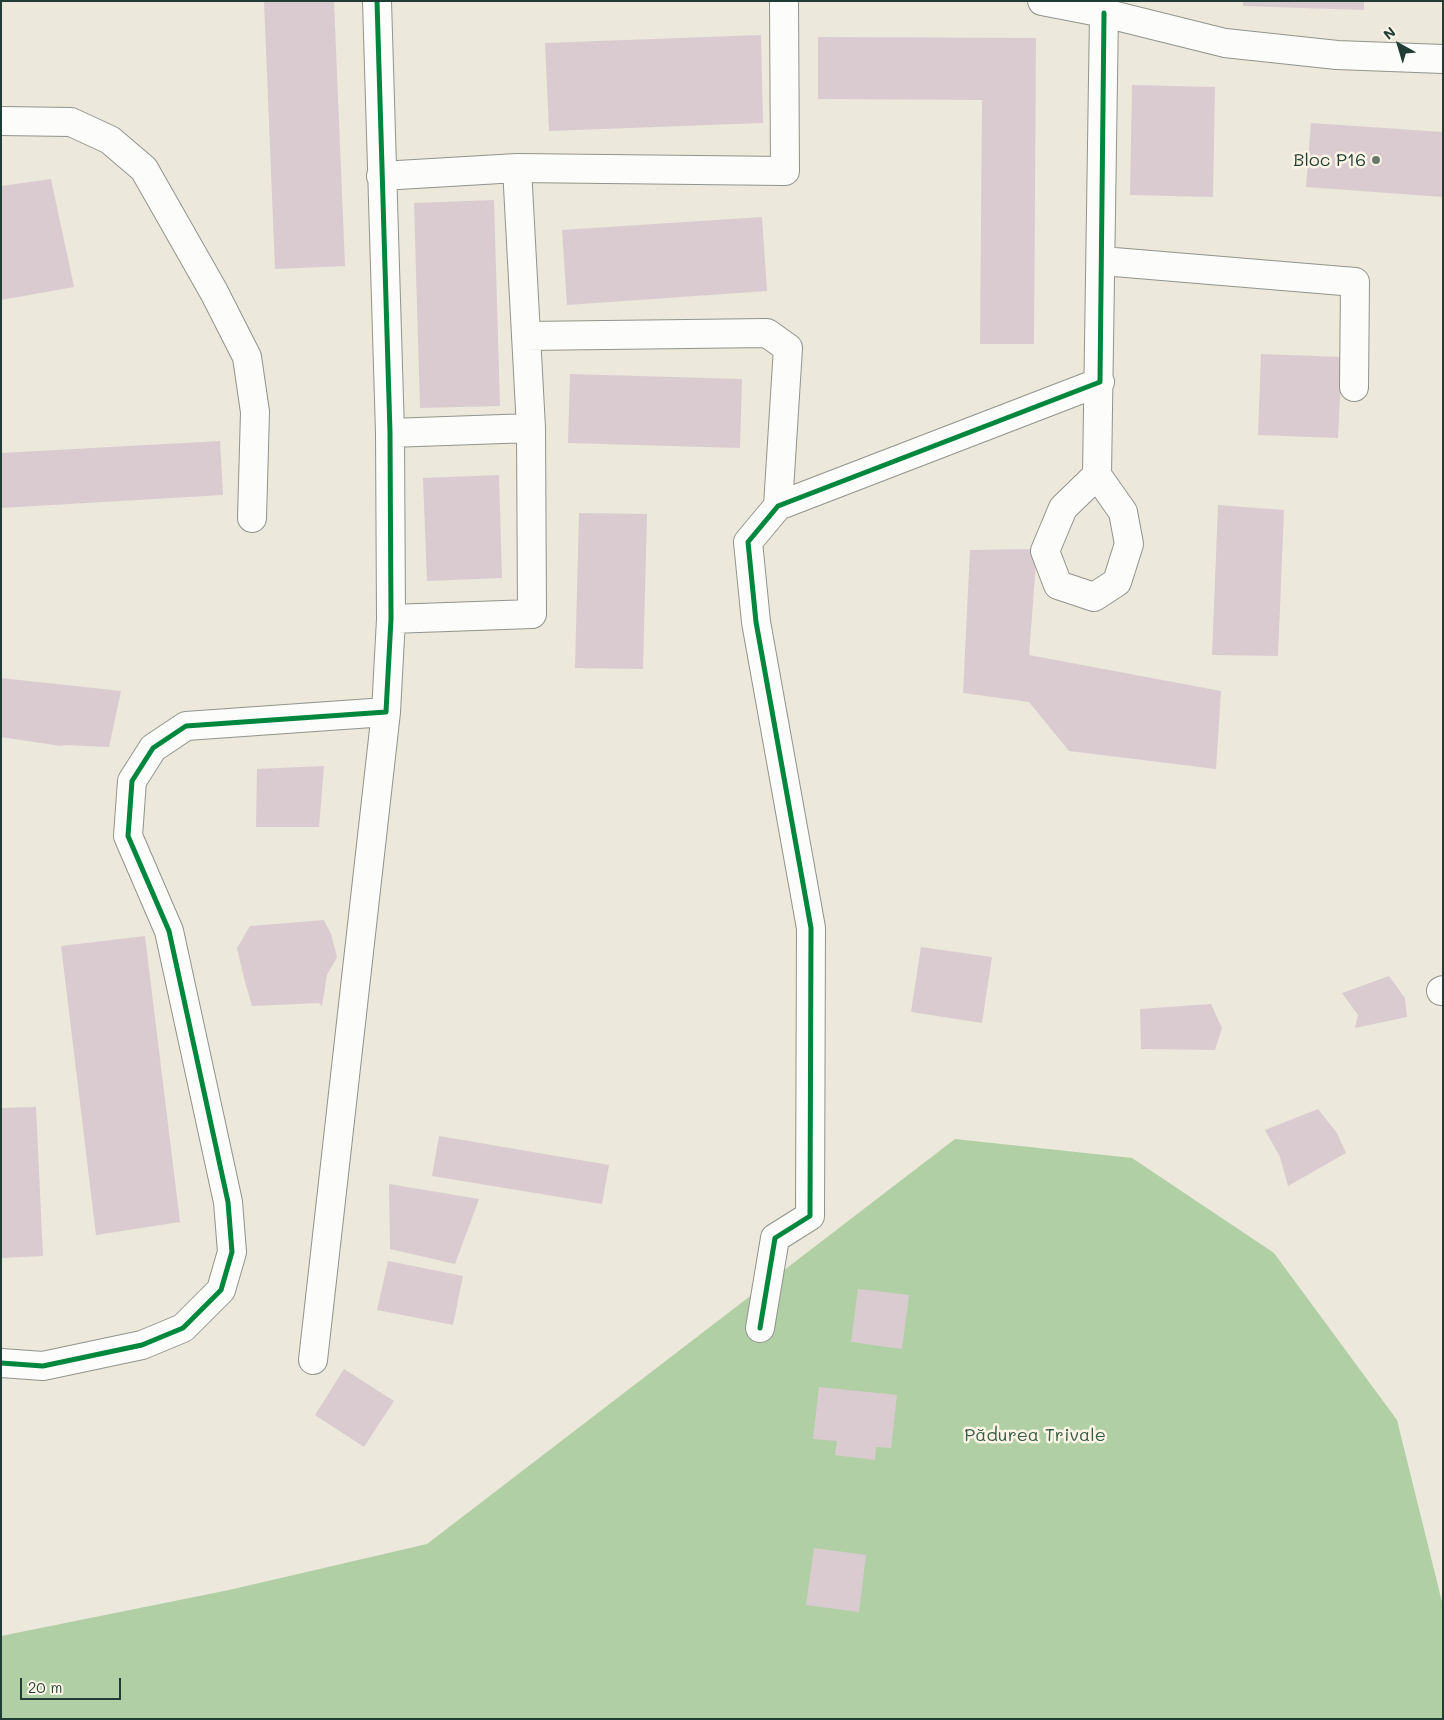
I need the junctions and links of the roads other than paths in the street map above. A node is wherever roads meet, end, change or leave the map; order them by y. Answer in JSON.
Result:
{"nodes":[{"id":1,"x":377,"y":1,"type":"edge"},
{"id":2,"x":784,"y":1,"type":"edge"},
{"id":3,"x":1042,"y":1,"type":"edge"},
{"id":4,"x":1104,"y":13,"type":"junction"},
{"id":5,"x":1443,"y":60,"type":"edge"},
{"id":6,"x":1,"y":121,"type":"edge"},
{"id":7,"x":517,"y":168,"type":"junction"},
{"id":8,"x":381,"y":176,"type":"junction"},
{"id":9,"x":1102,"y":261,"type":"junction"},
{"id":10,"x":526,"y":336,"type":"junction"},
{"id":11,"x":1100,"y":382,"type":"junction"},
{"id":12,"x":1354,"y":387,"type":"dead end"},
{"id":13,"x":530,"y":428,"type":"junction"},
{"id":14,"x":390,"y":433,"type":"junction"},
{"id":15,"x":1097,"y":475,"type":"dead end"},
{"id":16,"x":778,"y":506,"type":"junction"},
{"id":17,"x":252,"y":518,"type":"dead end"},
{"id":18,"x":391,"y":619,"type":"junction"},
{"id":19,"x":386,"y":712,"type":"junction"},
{"id":20,"x":760,"y":1328,"type":"dead end"},
{"id":21,"x":313,"y":1360,"type":"dead end"},
{"id":22,"x":1,"y":1363,"type":"edge"}],
"edges":[{"from":1,"to":8,"type":"street"},
{"from":2,"to":7,"type":"street"},
{"from":3,"to":4,"type":"street"},
{"from":4,"to":5,"type":"street"},
{"from":4,"to":9,"type":"street"},
{"from":6,"to":17,"type":"street"},
{"from":7,"to":8,"type":"street"},
{"from":7,"to":10,"type":"street"},
{"from":8,"to":14,"type":"street"},
{"from":9,"to":11,"type":"street"},
{"from":9,"to":12,"type":"street"},
{"from":10,"to":13,"type":"street"},
{"from":10,"to":16,"type":"street"},
{"from":11,"to":15,"type":"street"},
{"from":11,"to":16,"type":"street"},
{"from":13,"to":14,"type":"street"},
{"from":13,"to":18,"type":"street"},
{"from":14,"to":18,"type":"street"},
{"from":16,"to":20,"type":"street"},
{"from":18,"to":19,"type":"street"},
{"from":19,"to":21,"type":"street"},
{"from":19,"to":22,"type":"street"}]}
